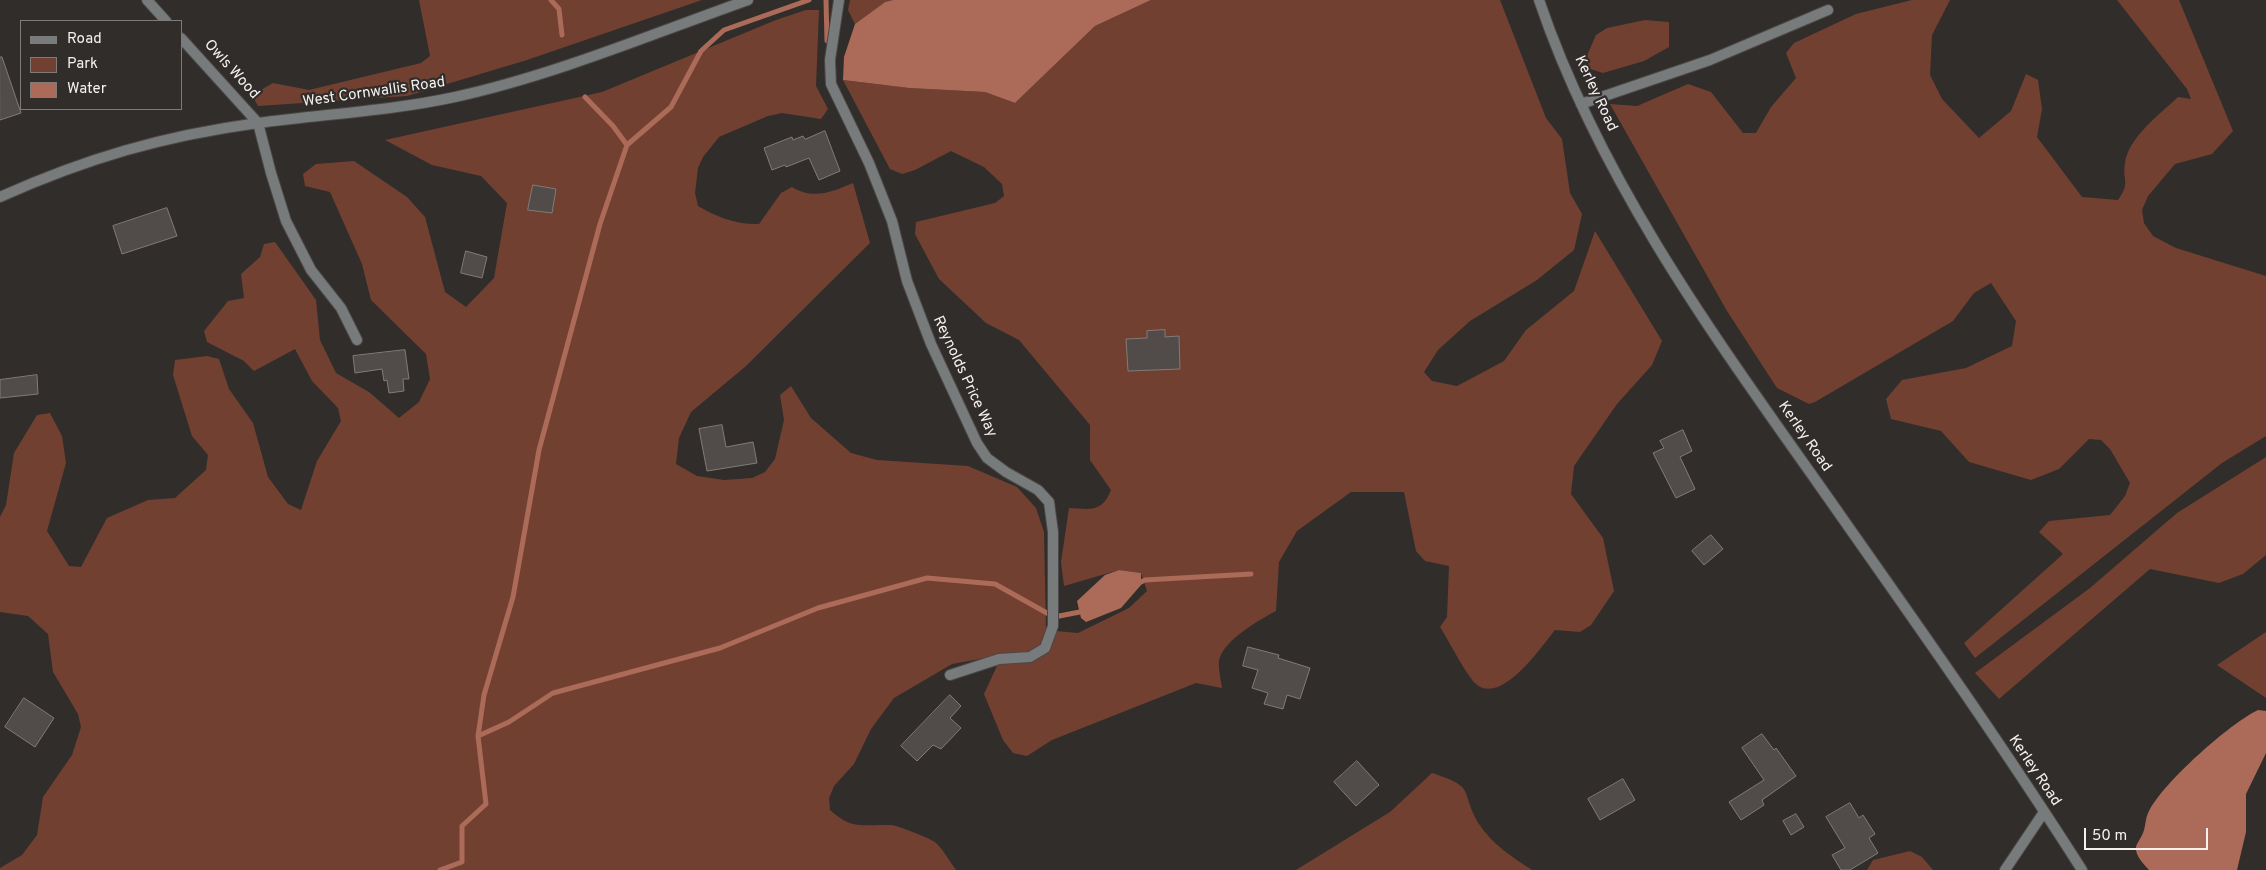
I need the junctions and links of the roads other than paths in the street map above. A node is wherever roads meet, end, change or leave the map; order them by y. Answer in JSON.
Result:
{"nodes":[{"id":1,"x":147,"y":0,"type":"edge"},
{"id":2,"x":748,"y":0,"type":"edge"},
{"id":3,"x":839,"y":0,"type":"edge"},
{"id":4,"x":1539,"y":0,"type":"edge"},
{"id":5,"x":1828,"y":10,"type":"dead end"},
{"id":6,"x":165,"y":20,"type":"edge"},
{"id":7,"x":182,"y":39,"type":"edge"},
{"id":8,"x":1581,"y":104,"type":"junction"},
{"id":9,"x":258,"y":122,"type":"junction"},
{"id":10,"x":0,"y":197,"type":"edge"},
{"id":11,"x":356,"y":340,"type":"dead end"},
{"id":12,"x":950,"y":676,"type":"dead end"},
{"id":13,"x":2044,"y":812,"type":"junction"},
{"id":14,"x":2005,"y":870,"type":"edge"},
{"id":15,"x":2082,"y":870,"type":"edge"}],
"edges":[{"from":1,"to":6,"type":"street"},
{"from":2,"to":9,"type":"street","name":"West Cornwallis Road"},
{"from":3,"to":12,"type":"street","name":"Reynolds Price Way"},
{"from":4,"to":8,"type":"street","name":"Kerley Road"},
{"from":5,"to":8,"type":"street"},
{"from":7,"to":9,"type":"street","name":"Owls Wood"},
{"from":8,"to":13,"type":"street","name":"Kerley Road"},
{"from":9,"to":10,"type":"street","name":"West Cornwallis Road"},
{"from":9,"to":11,"type":"street"},
{"from":13,"to":14,"type":"street"},
{"from":13,"to":15,"type":"street","name":"Kerley Road"}]}
